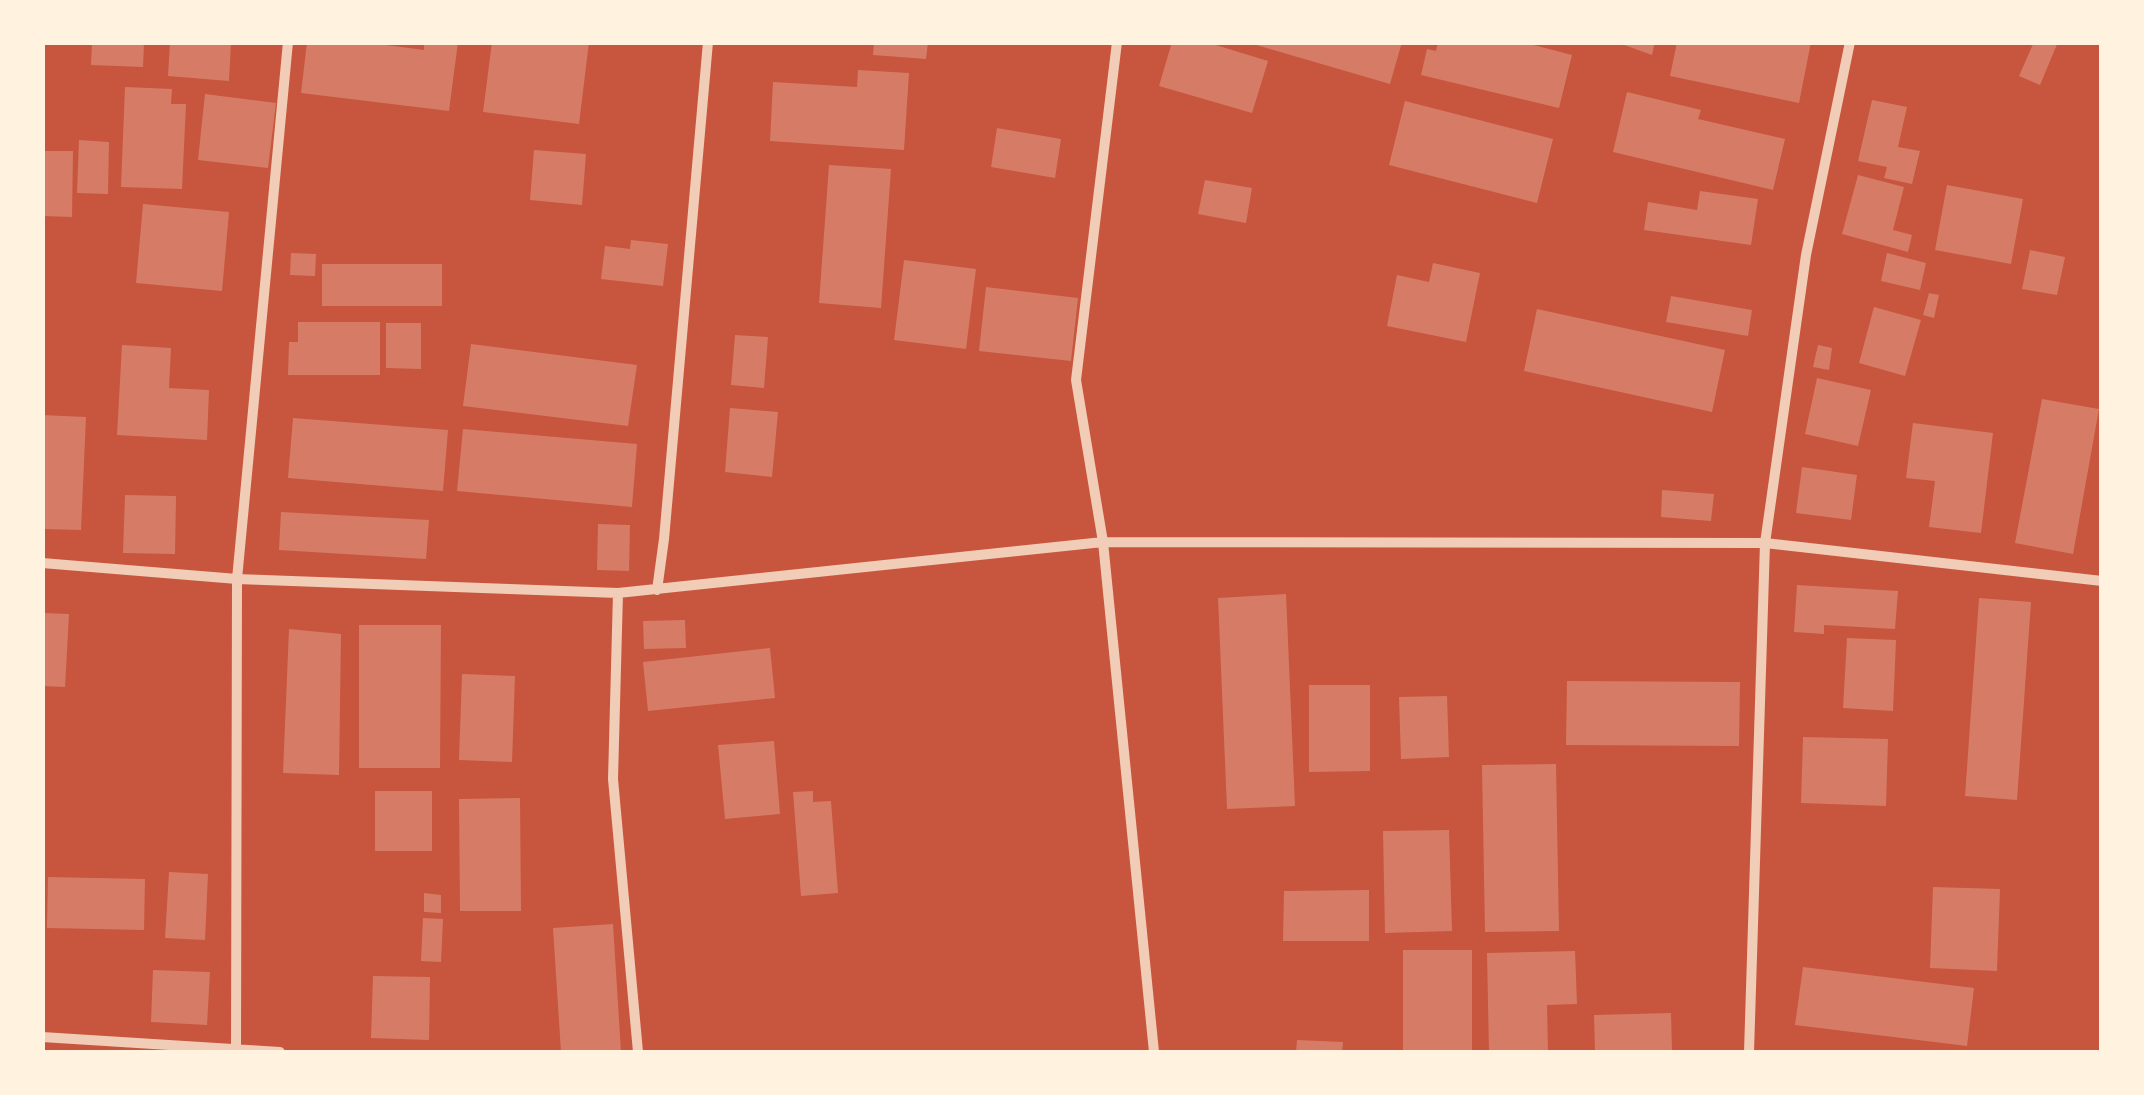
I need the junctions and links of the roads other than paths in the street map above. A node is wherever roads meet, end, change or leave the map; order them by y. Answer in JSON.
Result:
{"nodes":[{"id":1,"x":288,"y":42,"type":"edge"},
{"id":2,"x":708,"y":42,"type":"edge"},
{"id":3,"x":1117,"y":42,"type":"edge"},
{"id":4,"x":1850,"y":42,"type":"edge"},
{"id":5,"x":1103,"y":542,"type":"junction"},
{"id":6,"x":1765,"y":542,"type":"junction"},
{"id":7,"x":42,"y":563,"type":"edge"},
{"id":8,"x":237,"y":579,"type":"junction"},
{"id":9,"x":2102,"y":581,"type":"edge"},
{"id":10,"x":657,"y":590,"type":"junction"},
{"id":11,"x":618,"y":593,"type":"junction"},
{"id":12,"x":42,"y":1037,"type":"edge"},
{"id":13,"x":151,"y":1048,"type":"edge"},
{"id":14,"x":236,"y":1048,"type":"junction"},
{"id":15,"x":280,"y":1052,"type":"edge"},
{"id":16,"x":638,"y":1052,"type":"edge"},
{"id":17,"x":1154,"y":1052,"type":"edge"},
{"id":18,"x":1749,"y":1052,"type":"edge"}],
"edges":[{"from":1,"to":8,"type":"street"},
{"from":2,"to":10,"type":"street"},
{"from":3,"to":5,"type":"street"},
{"from":4,"to":6,"type":"street"},
{"from":5,"to":6,"type":"street"},
{"from":5,"to":10,"type":"street"},
{"from":5,"to":17,"type":"street"},
{"from":6,"to":9,"type":"street"},
{"from":6,"to":18,"type":"street"},
{"from":7,"to":8,"type":"street"},
{"from":8,"to":11,"type":"street"},
{"from":8,"to":14,"type":"street"},
{"from":10,"to":11,"type":"street"},
{"from":11,"to":16,"type":"street"},
{"from":12,"to":13,"type":"street"},
{"from":13,"to":14,"type":"street"},
{"from":14,"to":15,"type":"street"}]}
